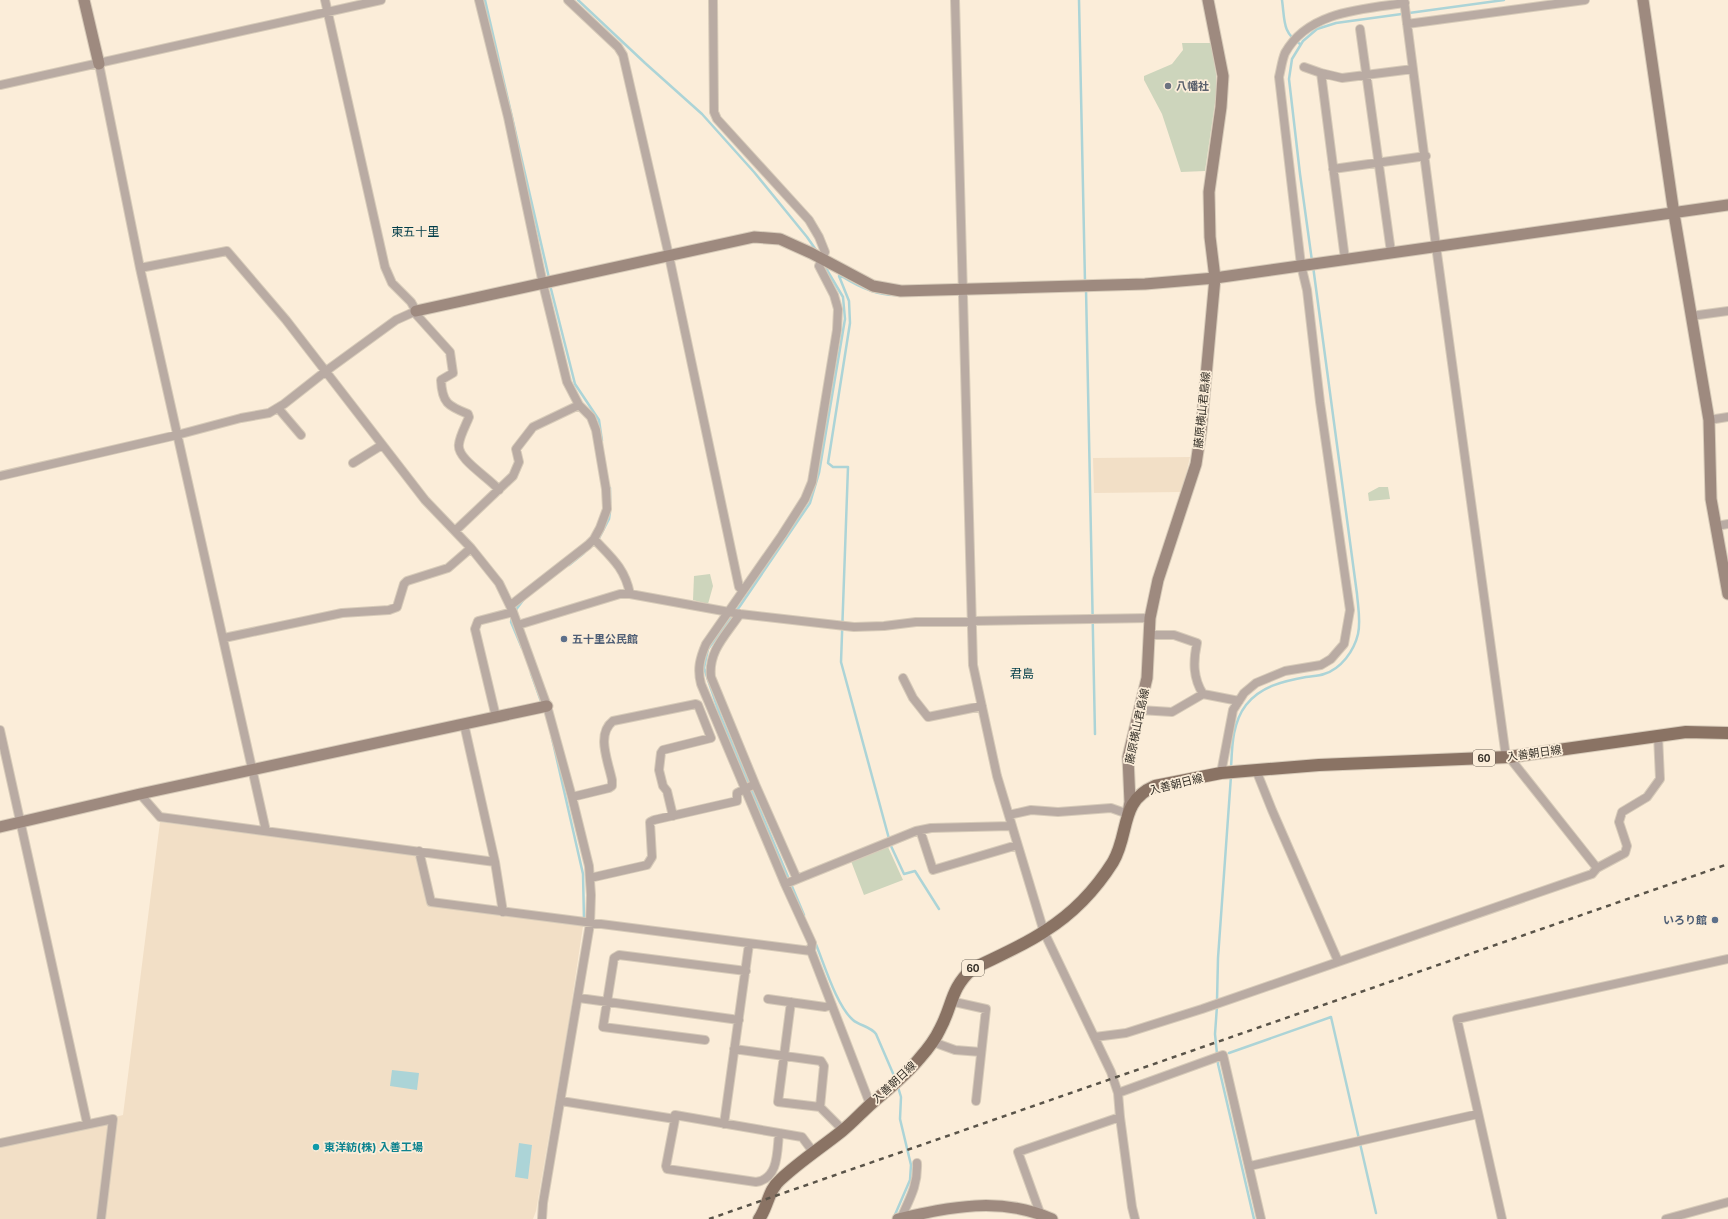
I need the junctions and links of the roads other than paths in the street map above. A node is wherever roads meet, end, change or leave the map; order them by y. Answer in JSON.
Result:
{"nodes":[{"id":1,"x":84,"y":0,"type":"edge"},
{"id":2,"x":325,"y":0,"type":"edge"},
{"id":3,"x":381,"y":0,"type":"edge"},
{"id":4,"x":479,"y":0,"type":"edge"},
{"id":5,"x":568,"y":0,"type":"edge"},
{"id":6,"x":713,"y":0,"type":"edge"},
{"id":7,"x":955,"y":0,"type":"edge"},
{"id":8,"x":1208,"y":0,"type":"edge"},
{"id":9,"x":1585,"y":0,"type":"edge"},
{"id":10,"x":1643,"y":0,"type":"edge"},
{"id":11,"x":1405,"y":2,"type":"edge"},
{"id":12,"x":327,"y":11,"type":"junction"},
{"id":13,"x":1407,"y":22,"type":"junction"},
{"id":14,"x":1360,"y":29,"type":"dead end"},
{"id":15,"x":99,"y":64,"type":"junction"},
{"id":16,"x":1304,"y":67,"type":"dead end"},
{"id":17,"x":1413,"y":69,"type":"junction"},
{"id":18,"x":1321,"y":73,"type":"junction"},
{"id":19,"x":1366,"y":75,"type":"junction"},
{"id":20,"x":0,"y":85,"type":"edge"},
{"id":21,"x":1426,"y":156,"type":"junction"},
{"id":22,"x":1378,"y":162,"type":"junction"},
{"id":23,"x":1333,"y":169,"type":"junction"},
{"id":24,"x":1728,"y":205,"type":"edge"},
{"id":25,"x":1674,"y":214,"type":"junction"},
{"id":26,"x":1436,"y":246,"type":"junction"},
{"id":27,"x":1391,"y":252,"type":"junction"},
{"id":28,"x":669,"y":256,"type":"junction"},
{"id":29,"x":1345,"y":258,"type":"junction"},
{"id":30,"x":823,"y":259,"type":"junction"},
{"id":31,"x":1301,"y":265,"type":"junction"},
{"id":32,"x":140,"y":268,"type":"junction"},
{"id":33,"x":1215,"y":278,"type":"junction"},
{"id":34,"x":543,"y":284,"type":"junction"},
{"id":35,"x":962,"y":289,"type":"junction"},
{"id":36,"x":415,"y":312,"type":"junction"},
{"id":37,"x":1728,"y":312,"type":"edge"},
{"id":38,"x":1691,"y":316,"type":"junction"},
{"id":39,"x":326,"y":371,"type":"junction"},
{"id":40,"x":579,"y":405,"type":"junction"},
{"id":41,"x":278,"y":408,"type":"junction"},
{"id":42,"x":1728,"y":417,"type":"edge"},
{"id":43,"x":1708,"y":420,"type":"junction"},
{"id":44,"x":177,"y":435,"type":"junction"},
{"id":45,"x":301,"y":435,"type":"dead end"},
{"id":46,"x":382,"y":445,"type":"junction"},
{"id":47,"x":353,"y":463,"type":"dead end"},
{"id":48,"x":0,"y":476,"type":"edge"},
{"id":49,"x":499,"y":490,"type":"junction"},
{"id":50,"x":1728,"y":524,"type":"edge"},
{"id":51,"x":1716,"y":526,"type":"junction"},
{"id":52,"x":456,"y":531,"type":"junction"},
{"id":53,"x":594,"y":539,"type":"junction"},
{"id":54,"x":471,"y":548,"type":"junction"},
{"id":55,"x":742,"y":590,"type":"junction"},
{"id":56,"x":630,"y":594,"type":"junction"},
{"id":57,"x":1728,"y":594,"type":"edge"},
{"id":58,"x":512,"y":608,"type":"junction"},
{"id":59,"x":728,"y":611,"type":"junction"},
{"id":60,"x":740,"y":614,"type":"junction"},
{"id":61,"x":1150,"y":618,"type":"junction"},
{"id":62,"x":970,"y":622,"type":"junction"},
{"id":63,"x":518,"y":625,"type":"junction"},
{"id":64,"x":1149,"y":635,"type":"junction"},
{"id":65,"x":224,"y":638,"type":"junction"},
{"id":66,"x":903,"y":678,"type":"dead end"},
{"id":67,"x":1203,"y":694,"type":"junction"},
{"id":68,"x":1239,"y":701,"type":"junction"},
{"id":69,"x":547,"y":706,"type":"junction"},
{"id":70,"x":982,"y":706,"type":"junction"},
{"id":71,"x":1140,"y":710,"type":"junction"},
{"id":72,"x":496,"y":717,"type":"junction"},
{"id":73,"x":464,"y":724,"type":"junction"},
{"id":74,"x":0,"y":730,"type":"edge"},
{"id":75,"x":1728,"y":733,"type":"edge"},
{"id":76,"x":1658,"y":735,"type":"junction"},
{"id":77,"x":1508,"y":757,"type":"junction"},
{"id":78,"x":252,"y":770,"type":"junction"},
{"id":79,"x":1256,"y":770,"type":"junction"},
{"id":80,"x":1221,"y":773,"type":"junction"},
{"id":81,"x":755,"y":784,"type":"junction"},
{"id":82,"x":744,"y":788,"type":"junction"},
{"id":83,"x":140,"y":794,"type":"junction"},
{"id":84,"x":572,"y":797,"type":"junction"},
{"id":85,"x":1128,"y":814,"type":"junction"},
{"id":86,"x":1009,"y":815,"type":"junction"},
{"id":87,"x":673,"y":816,"type":"junction"},
{"id":88,"x":20,"y":822,"type":"junction"},
{"id":89,"x":0,"y":826,"type":"edge"},
{"id":90,"x":1011,"y":826,"type":"junction"},
{"id":91,"x":920,"y":830,"type":"junction"},
{"id":92,"x":266,"y":831,"type":"junction"},
{"id":93,"x":1017,"y":846,"type":"junction"},
{"id":94,"x":419,"y":851,"type":"junction"},
{"id":95,"x":495,"y":862,"type":"junction"},
{"id":96,"x":1597,"y":868,"type":"junction"},
{"id":97,"x":590,"y":878,"type":"junction"},
{"id":98,"x":797,"y":879,"type":"junction"},
{"id":99,"x":785,"y":884,"type":"junction"},
{"id":100,"x":503,"y":912,"type":"junction"},
{"id":101,"x":590,"y":924,"type":"junction"},
{"id":102,"x":1044,"y":932,"type":"junction"},
{"id":103,"x":750,"y":944,"type":"junction"},
{"id":104,"x":811,"y":951,"type":"junction"},
{"id":105,"x":1728,"y":959,"type":"edge"},
{"id":106,"x":1338,"y":961,"type":"junction"},
{"id":107,"x":746,"y":971,"type":"junction"},
{"id":108,"x":579,"y":998,"type":"junction"},
{"id":109,"x":768,"y":998,"type":"dead end"},
{"id":110,"x":950,"y":1001,"type":"junction"},
{"id":111,"x":607,"y":1002,"type":"junction"},
{"id":112,"x":792,"y":1002,"type":"junction"},
{"id":113,"x":832,"y":1005,"type":"junction"},
{"id":114,"x":739,"y":1020,"type":"junction"},
{"id":115,"x":1095,"y":1037,"type":"junction"},
{"id":116,"x":705,"y":1040,"type":"dead end"},
{"id":117,"x":933,"y":1042,"type":"junction"},
{"id":118,"x":734,"y":1049,"type":"junction"},
{"id":119,"x":981,"y":1052,"type":"junction"},
{"id":120,"x":784,"y":1056,"type":"junction"},
{"id":121,"x":1118,"y":1093,"type":"junction"},
{"id":122,"x":561,"y":1101,"type":"junction"},
{"id":123,"x":976,"y":1101,"type":"dead end"},
{"id":124,"x":870,"y":1104,"type":"junction"},
{"id":125,"x":820,"y":1107,"type":"junction"},
{"id":126,"x":1478,"y":1114,"type":"junction"},
{"id":127,"x":1120,"y":1117,"type":"junction"},
{"id":128,"x":675,"y":1119,"type":"junction"},
{"id":129,"x":87,"y":1123,"type":"junction"},
{"id":130,"x":724,"y":1124,"type":"junction"},
{"id":131,"x":843,"y":1130,"type":"junction"},
{"id":132,"x":779,"y":1133,"type":"junction"},
{"id":133,"x":0,"y":1143,"type":"edge"},
{"id":134,"x":814,"y":1153,"type":"junction"},
{"id":135,"x":916,"y":1163,"type":"dead end"},
{"id":136,"x":1250,"y":1166,"type":"junction"},
{"id":137,"x":1728,"y":1202,"type":"edge"},
{"id":138,"x":1040,"y":1213,"type":"junction"},
{"id":139,"x":101,"y":1219,"type":"edge"},
{"id":140,"x":542,"y":1219,"type":"edge"},
{"id":141,"x":759,"y":1219,"type":"edge"},
{"id":142,"x":900,"y":1219,"type":"edge"},
{"id":143,"x":1052,"y":1219,"type":"edge"},
{"id":144,"x":1135,"y":1219,"type":"edge"},
{"id":145,"x":1261,"y":1219,"type":"edge"},
{"id":146,"x":1502,"y":1219,"type":"edge"},
{"id":147,"x":1666,"y":1219,"type":"edge"}],
"edges":[{"from":1,"to":15,"type":"street"},
{"from":2,"to":12,"type":"street"},
{"from":3,"to":12,"type":"street"},
{"from":4,"to":34,"type":"street"},
{"from":5,"to":28,"type":"street"},
{"from":6,"to":30,"type":"street"},
{"from":7,"to":35,"type":"street"},
{"from":8,"to":33,"type":"street","name":"藤原横山君島線"},
{"from":9,"to":13,"type":"street"},
{"from":10,"to":25,"type":"street"},
{"from":11,"to":13,"type":"street"},
{"from":11,"to":31,"type":"street"},
{"from":12,"to":15,"type":"street"},
{"from":12,"to":36,"type":"street"},
{"from":13,"to":17,"type":"street"},
{"from":14,"to":19,"type":"street"},
{"from":15,"to":20,"type":"street"},
{"from":15,"to":32,"type":"street"},
{"from":16,"to":18,"type":"street"},
{"from":17,"to":19,"type":"street"},
{"from":17,"to":21,"type":"street"},
{"from":18,"to":19,"type":"street"},
{"from":18,"to":23,"type":"street"},
{"from":19,"to":22,"type":"street"},
{"from":21,"to":22,"type":"street"},
{"from":21,"to":26,"type":"street"},
{"from":22,"to":23,"type":"street"},
{"from":22,"to":27,"type":"street"},
{"from":23,"to":29,"type":"street"},
{"from":24,"to":25,"type":"street"},
{"from":25,"to":26,"type":"street"},
{"from":25,"to":38,"type":"street"},
{"from":26,"to":27,"type":"street"},
{"from":26,"to":77,"type":"street"},
{"from":27,"to":29,"type":"street"},
{"from":28,"to":30,"type":"street"},
{"from":28,"to":34,"type":"street"},
{"from":28,"to":55,"type":"street"},
{"from":29,"to":31,"type":"street"},
{"from":30,"to":35,"type":"street"},
{"from":30,"to":55,"type":"street"},
{"from":31,"to":33,"type":"street"},
{"from":31,"to":68,"type":"street"},
{"from":32,"to":39,"type":"street"},
{"from":32,"to":44,"type":"street"},
{"from":33,"to":35,"type":"street"},
{"from":33,"to":61,"type":"street","name":"藤原横山君島線"},
{"from":34,"to":36,"type":"street"},
{"from":34,"to":40,"type":"street"},
{"from":35,"to":62,"type":"street"},
{"from":36,"to":39,"type":"street"},
{"from":36,"to":49,"type":"street"},
{"from":37,"to":38,"type":"street"},
{"from":38,"to":43,"type":"street"},
{"from":39,"to":41,"type":"street"},
{"from":39,"to":46,"type":"street"},
{"from":40,"to":49,"type":"street"},
{"from":40,"to":53,"type":"street"},
{"from":41,"to":44,"type":"street"},
{"from":41,"to":45,"type":"street"},
{"from":42,"to":43,"type":"street"},
{"from":43,"to":51,"type":"street"},
{"from":44,"to":48,"type":"street"},
{"from":44,"to":65,"type":"street"},
{"from":46,"to":47,"type":"street"},
{"from":46,"to":52,"type":"street"},
{"from":49,"to":52,"type":"street"},
{"from":50,"to":51,"type":"street"},
{"from":51,"to":57,"type":"street"},
{"from":52,"to":54,"type":"street"},
{"from":53,"to":56,"type":"street"},
{"from":53,"to":58,"type":"street"},
{"from":54,"to":58,"type":"street"},
{"from":54,"to":65,"type":"street"},
{"from":55,"to":59,"type":"street"},
{"from":56,"to":59,"type":"street"},
{"from":56,"to":63,"type":"street"},
{"from":58,"to":63,"type":"street"},
{"from":58,"to":72,"type":"street"},
{"from":59,"to":60,"type":"street"},
{"from":59,"to":82,"type":"street"},
{"from":60,"to":62,"type":"street"},
{"from":60,"to":81,"type":"street"},
{"from":61,"to":62,"type":"street"},
{"from":61,"to":64,"type":"street","name":"藤原横山君島線"},
{"from":62,"to":70,"type":"street"},
{"from":63,"to":69,"type":"street"},
{"from":64,"to":67,"type":"street"},
{"from":64,"to":71,"type":"street","name":"藤原横山君島線"},
{"from":65,"to":78,"type":"street"},
{"from":66,"to":70,"type":"street"},
{"from":67,"to":68,"type":"street"},
{"from":67,"to":71,"type":"street"},
{"from":68,"to":80,"type":"street"},
{"from":69,"to":72,"type":"street"},
{"from":69,"to":84,"type":"street"},
{"from":70,"to":86,"type":"street"},
{"from":71,"to":85,"type":"street","name":"藤原横山君島線"},
{"from":72,"to":73,"type":"street"},
{"from":73,"to":78,"type":"street"},
{"from":73,"to":95,"type":"street"},
{"from":74,"to":88,"type":"street"},
{"from":75,"to":76,"type":"main road","name":"入善朝日線","number":"60"},
{"from":76,"to":77,"type":"main road","name":"入善朝日線","number":"60"},
{"from":76,"to":96,"type":"street"},
{"from":77,"to":79,"type":"main road","name":"入善朝日線","number":"60"},
{"from":77,"to":96,"type":"street"},
{"from":78,"to":83,"type":"street"},
{"from":78,"to":92,"type":"street"},
{"from":79,"to":80,"type":"main road","name":"入善朝日線","number":"60"},
{"from":79,"to":106,"type":"street"},
{"from":80,"to":85,"type":"main road","name":"入善朝日線","number":"60"},
{"from":81,"to":82,"type":"street"},
{"from":81,"to":98,"type":"street"},
{"from":82,"to":87,"type":"street"},
{"from":82,"to":99,"type":"street"},
{"from":83,"to":88,"type":"street"},
{"from":83,"to":92,"type":"street"},
{"from":84,"to":87,"type":"street"},
{"from":84,"to":97,"type":"street"},
{"from":85,"to":86,"type":"street"},
{"from":85,"to":102,"type":"main road","name":"入善朝日線","number":"60"},
{"from":86,"to":90,"type":"street"},
{"from":87,"to":97,"type":"street"},
{"from":88,"to":89,"type":"street"},
{"from":88,"to":129,"type":"street"},
{"from":90,"to":91,"type":"street"},
{"from":90,"to":93,"type":"street"},
{"from":91,"to":93,"type":"street"},
{"from":91,"to":98,"type":"street"},
{"from":92,"to":94,"type":"street"},
{"from":93,"to":102,"type":"street"},
{"from":94,"to":95,"type":"street"},
{"from":94,"to":100,"type":"street"},
{"from":95,"to":100,"type":"street"},
{"from":96,"to":106,"type":"street"},
{"from":97,"to":101,"type":"street"},
{"from":98,"to":99,"type":"street"},
{"from":99,"to":104,"type":"street"},
{"from":100,"to":101,"type":"street"},
{"from":101,"to":103,"type":"street"},
{"from":101,"to":108,"type":"street"},
{"from":102,"to":110,"type":"main road","name":"入善朝日線","number":"60"},
{"from":102,"to":115,"type":"street"},
{"from":103,"to":104,"type":"street"},
{"from":103,"to":107,"type":"street"},
{"from":104,"to":113,"type":"street"},
{"from":105,"to":126,"type":"street"},
{"from":106,"to":115,"type":"street"},
{"from":107,"to":111,"type":"street"},
{"from":107,"to":114,"type":"street"},
{"from":108,"to":111,"type":"street"},
{"from":108,"to":122,"type":"street"},
{"from":109,"to":112,"type":"street"},
{"from":110,"to":117,"type":"main road","name":"入善朝日線","number":"60"},
{"from":110,"to":119,"type":"street"},
{"from":111,"to":114,"type":"street"},
{"from":111,"to":116,"type":"street"},
{"from":112,"to":113,"type":"street"},
{"from":112,"to":120,"type":"street"},
{"from":113,"to":124,"type":"street"},
{"from":114,"to":118,"type":"street"},
{"from":115,"to":121,"type":"street"},
{"from":117,"to":119,"type":"street"},
{"from":117,"to":124,"type":"main road","name":"入善朝日線","number":"60"},
{"from":118,"to":120,"type":"street"},
{"from":118,"to":130,"type":"street"},
{"from":119,"to":123,"type":"street"},
{"from":120,"to":125,"type":"street"},
{"from":120,"to":125,"type":"street"},
{"from":121,"to":127,"type":"street"},
{"from":121,"to":136,"type":"street"},
{"from":122,"to":128,"type":"street"},
{"from":122,"to":140,"type":"street"},
{"from":124,"to":131,"type":"main road","name":"入善朝日線","number":"60"},
{"from":125,"to":131,"type":"street"},
{"from":126,"to":136,"type":"street"},
{"from":126,"to":146,"type":"street"},
{"from":127,"to":138,"type":"street"},
{"from":127,"to":144,"type":"street"},
{"from":128,"to":130,"type":"street"},
{"from":128,"to":132,"type":"street"},
{"from":129,"to":133,"type":"street"},
{"from":129,"to":139,"type":"street"},
{"from":130,"to":132,"type":"street"},
{"from":131,"to":134,"type":"main road","name":"入善朝日線","number":"60"},
{"from":132,"to":134,"type":"street"},
{"from":134,"to":141,"type":"main road","name":"入善朝日線","number":"60"},
{"from":135,"to":142,"type":"street"},
{"from":136,"to":145,"type":"street"},
{"from":137,"to":147,"type":"street"},
{"from":138,"to":142,"type":"street"},
{"from":138,"to":143,"type":"street"}]}
